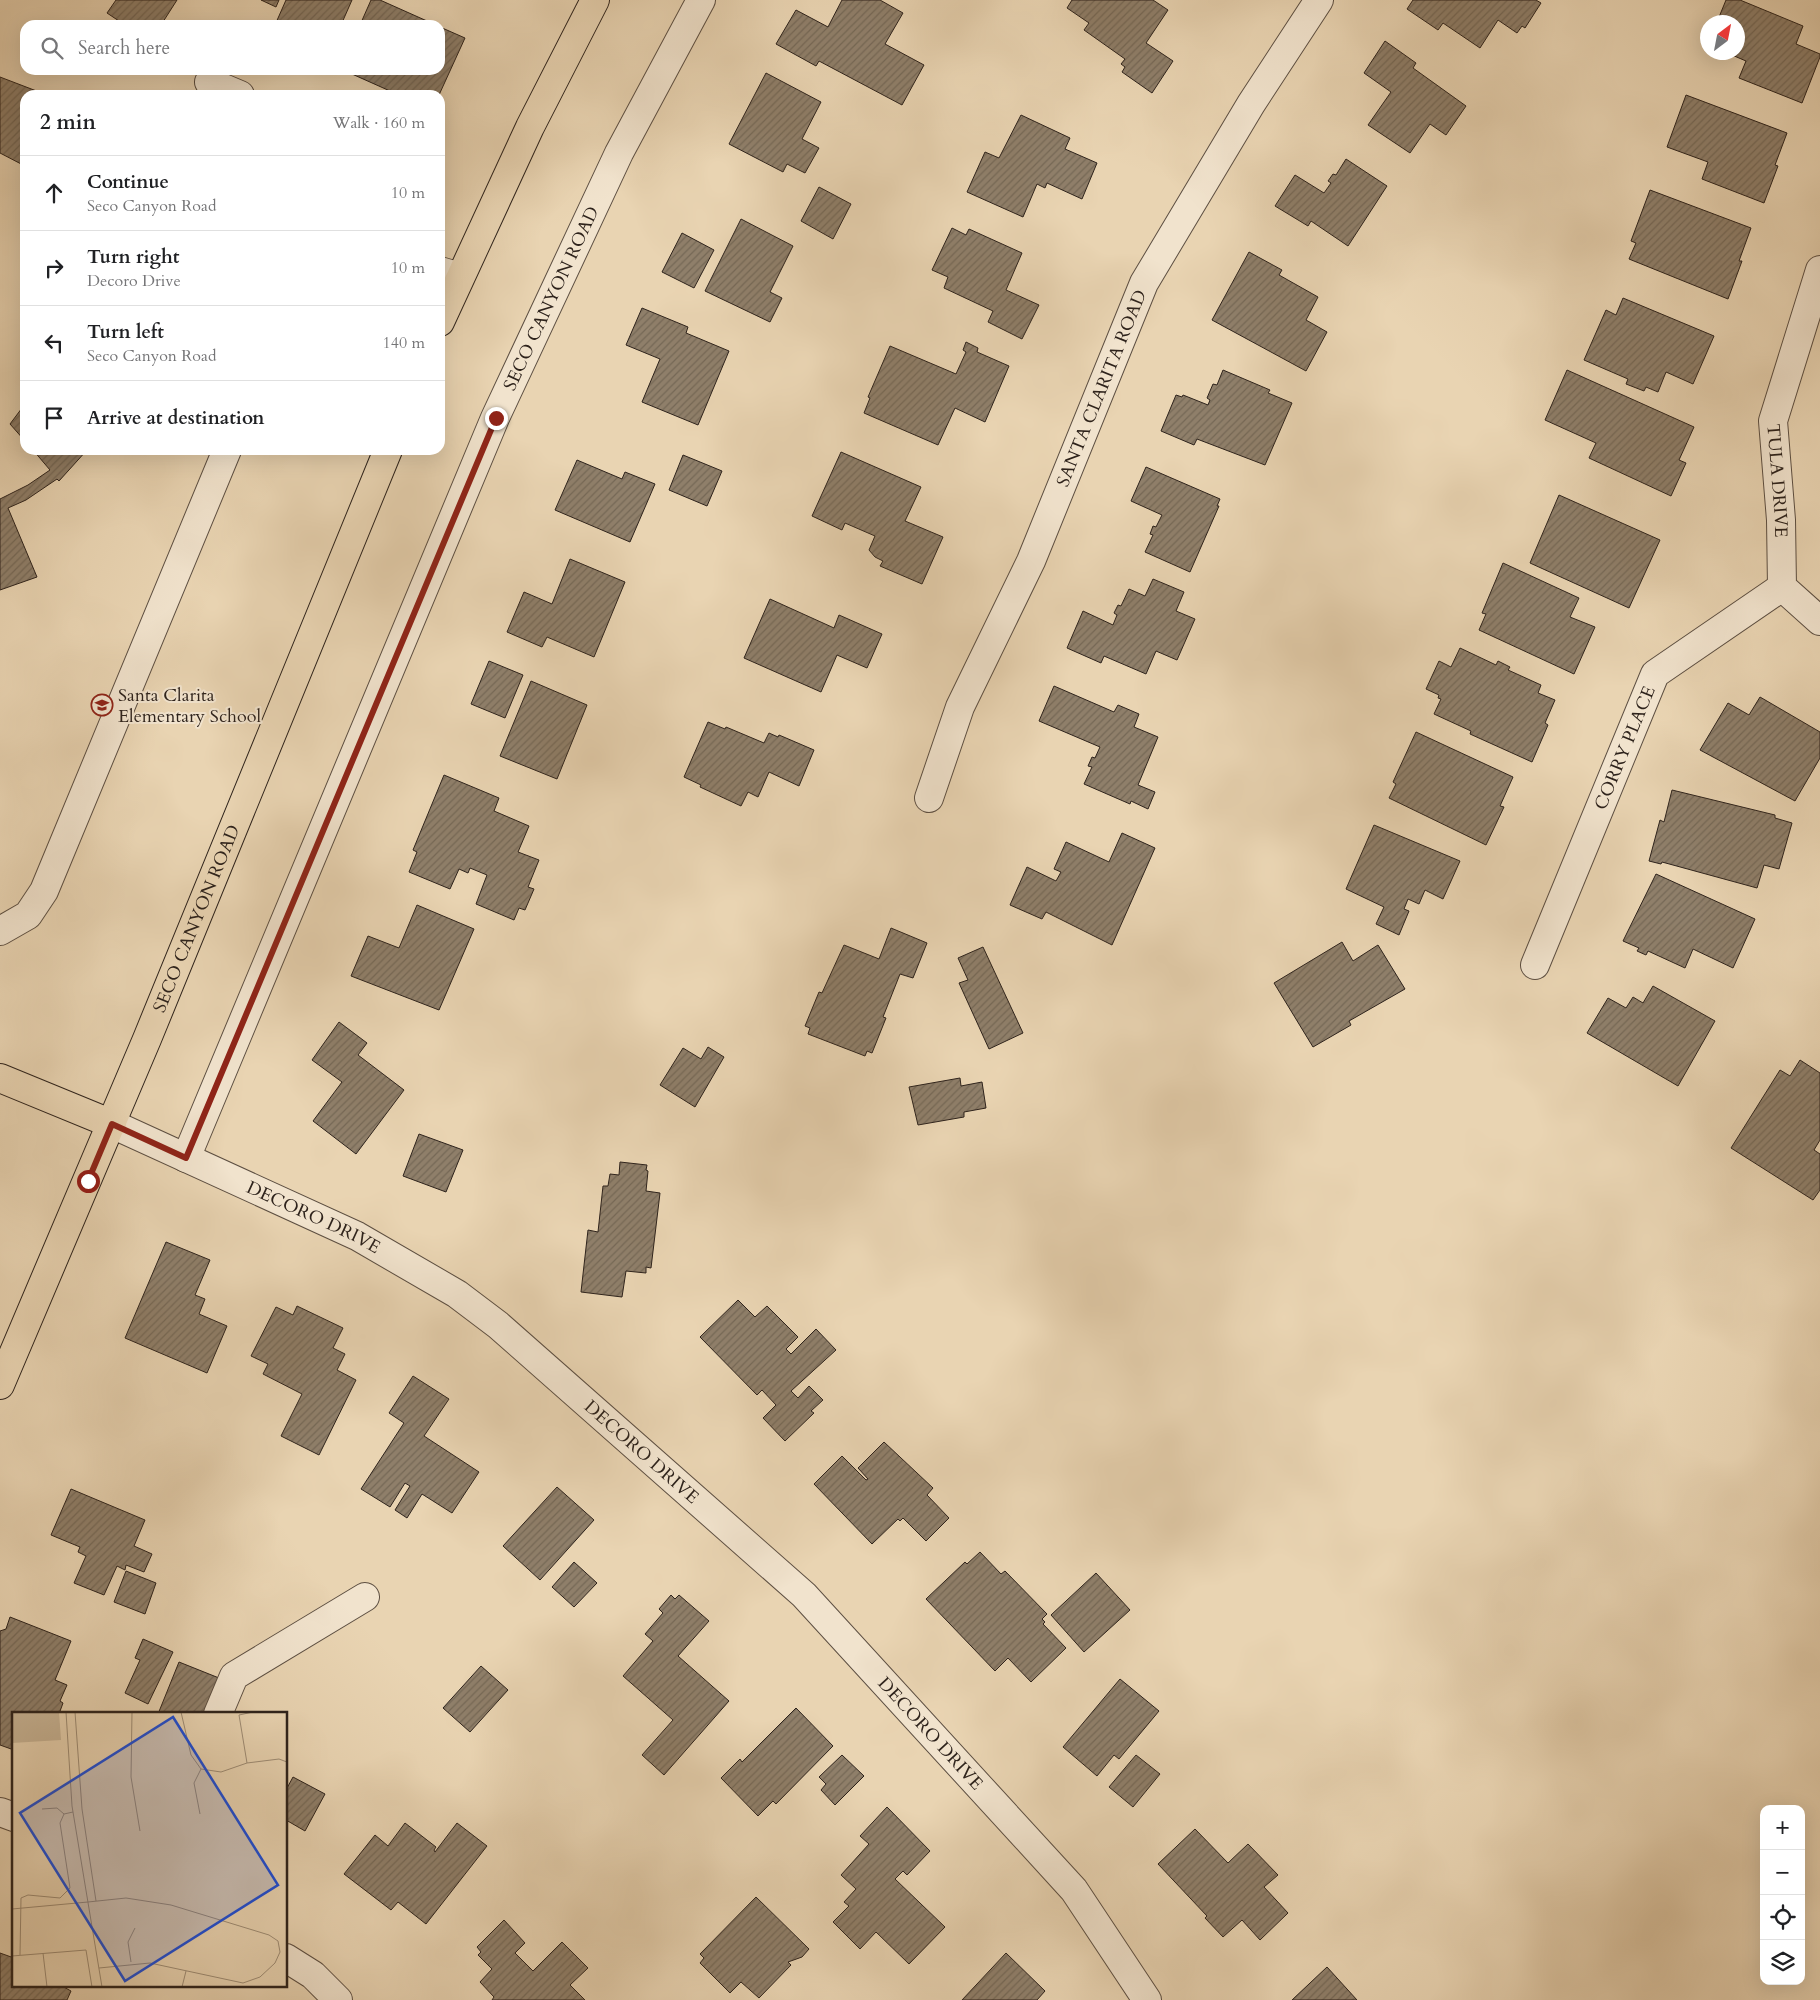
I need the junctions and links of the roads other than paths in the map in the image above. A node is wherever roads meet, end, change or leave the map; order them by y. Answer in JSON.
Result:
{"nodes":[{"id":1,"x":595,"y":0,"type":"edge"},
{"id":2,"x":701,"y":0,"type":"edge"},
{"id":3,"x":1318,"y":0,"type":"edge"},
{"id":4,"x":209,"y":82,"type":"dead end"},
{"id":5,"x":228,"y":90,"type":"edge"},
{"id":6,"x":1820,"y":270,"type":"edge"},
{"id":7,"x":450,"y":274,"type":"edge"},
{"id":8,"x":445,"y":298,"type":"edge"},
{"id":9,"x":225,"y":455,"type":"edge"},
{"id":10,"x":386,"y":455,"type":"edge"},
{"id":11,"x":1782,"y":587,"type":"junction"},
{"id":12,"x":1820,"y":621,"type":"edge"},
{"id":13,"x":929,"y":798,"type":"dead end"},
{"id":14,"x":0,"y":931,"type":"edge"},
{"id":15,"x":1535,"y":965,"type":"dead end"},
{"id":16,"x":0,"y":1078,"type":"edge"},
{"id":17,"x":112,"y":1124,"type":"junction"},
{"id":18,"x":186,"y":1158,"type":"junction"},
{"id":19,"x":0,"y":1385,"type":"edge"},
{"id":20,"x":366,"y":1597,"type":"dead end"},
{"id":21,"x":219,"y":1712,"type":"edge"},
{"id":22,"x":0,"y":1812,"type":"edge"},
{"id":23,"x":12,"y":1816,"type":"edge"},
{"id":24,"x":288,"y":1959,"type":"edge"},
{"id":25,"x":338,"y":2000,"type":"edge"},
{"id":26,"x":1147,"y":2000,"type":"edge"}],
"edges":[{"from":1,"to":7,"type":"main road"},
{"from":2,"to":18,"type":"street","name":"SECO CANYON ROAD"},
{"from":3,"to":13,"type":"street","name":"SANTA CLARITA ROAD"},
{"from":4,"to":5,"type":"street"},
{"from":6,"to":11,"type":"street","name":"TULA DRIVE"},
{"from":7,"to":8,"type":"main road"},
{"from":9,"to":14,"type":"street"},
{"from":10,"to":17,"type":"main road","name":"SECO CANYON ROAD"},
{"from":11,"to":12,"type":"street"},
{"from":11,"to":15,"type":"street","name":"CORRY PLACE"},
{"from":16,"to":17,"type":"main road","name":"DECORO DRIVE"},
{"from":17,"to":18,"type":"street","name":"DECORO DRIVE"},
{"from":17,"to":19,"type":"main road","name":"SECO CANYON ROAD"},
{"from":18,"to":26,"type":"street","name":"DECORO DRIVE"},
{"from":20,"to":21,"type":"street"},
{"from":22,"to":23,"type":"street"},
{"from":24,"to":25,"type":"street"}]}
